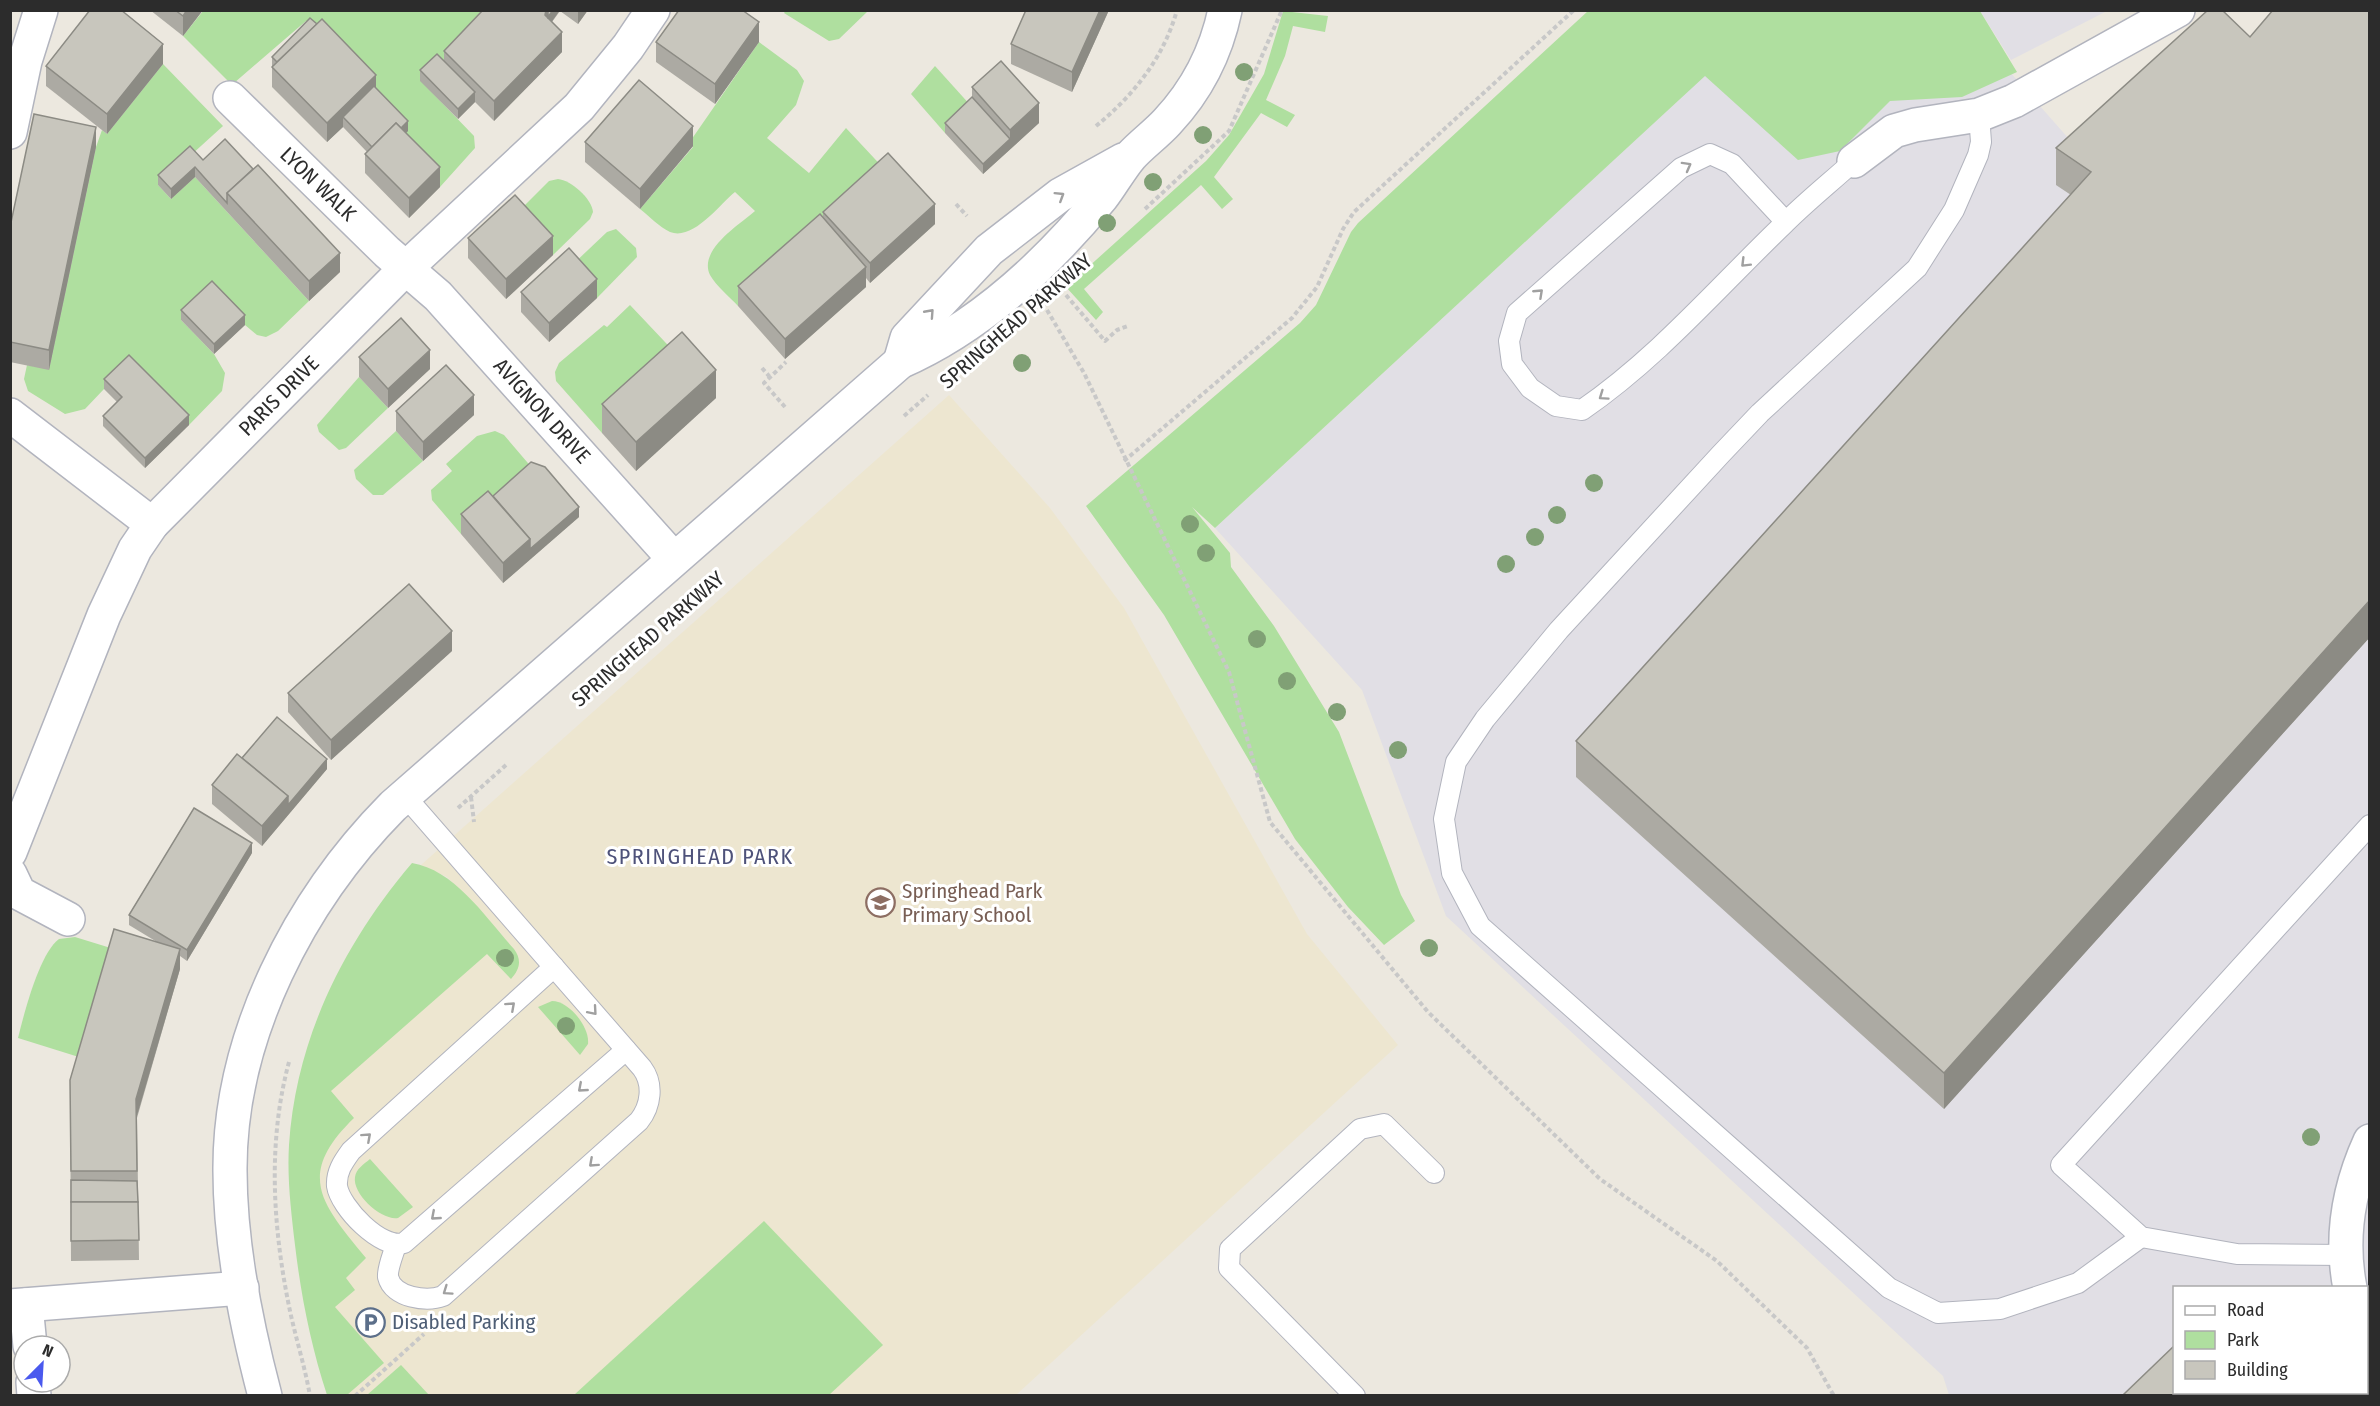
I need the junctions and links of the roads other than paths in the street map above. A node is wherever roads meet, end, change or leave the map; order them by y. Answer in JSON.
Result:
{"nodes":[{"id":1,"x":41,"y":10,"type":"edge"},
{"id":2,"x":653,"y":10,"type":"edge"},
{"id":3,"x":1225,"y":10,"type":"edge"},
{"id":4,"x":2178,"y":10,"type":"edge"},
{"id":5,"x":230,"y":98,"type":"dead end"},
{"id":6,"x":1979,"y":115,"type":"junction"},
{"id":7,"x":10,"y":132,"type":"edge"},
{"id":8,"x":1132,"y":155,"type":"junction"},
{"id":9,"x":1854,"y":161,"type":"joint"},
{"id":10,"x":1786,"y":222,"type":"junction"},
{"id":11,"x":405,"y":269,"type":"junction"},
{"id":12,"x":900,"y":362,"type":"junction"},
{"id":13,"x":10,"y":415,"type":"edge"},
{"id":14,"x":152,"y":524,"type":"junction"},
{"id":15,"x":674,"y":559,"type":"junction"},
{"id":16,"x":405,"y":796,"type":"junction"},
{"id":17,"x":2370,"y":825,"type":"edge"},
{"id":18,"x":10,"y":852,"type":"edge"},
{"id":19,"x":10,"y":874,"type":"edge"},
{"id":20,"x":68,"y":919,"type":"dead end"},
{"id":21,"x":554,"y":967,"type":"junction"},
{"id":22,"x":626,"y":1050,"type":"junction"},
{"id":23,"x":2370,"y":1141,"type":"edge"},
{"id":24,"x":1434,"y":1173,"type":"dead end"},
{"id":25,"x":2141,"y":1237,"type":"junction"},
{"id":26,"x":396,"y":1244,"type":"junction"},
{"id":27,"x":2346,"y":1255,"type":"junction"},
{"id":28,"x":2350,"y":1286,"type":"edge"},
{"id":29,"x":242,"y":1288,"type":"junction"},
{"id":30,"x":18,"y":1306,"type":"edge"},
{"id":31,"x":26,"y":1334,"type":"edge"},
{"id":32,"x":265,"y":1395,"type":"edge"},
{"id":33,"x":1354,"y":1395,"type":"edge"}],
"edges":[{"from":1,"to":7,"type":"street"},
{"from":2,"to":11,"type":"street","name":"PARIS DRIVE"},
{"from":3,"to":8,"type":"street","name":"SPRINGHEAD PARKWAY"},
{"from":4,"to":6,"type":"street"},
{"from":5,"to":11,"type":"street","name":"LYON WALK"},
{"from":6,"to":9,"type":"street"},
{"from":6,"to":25,"type":"lane"},
{"from":8,"to":12,"type":"street","name":"SPRINGHEAD PARKWAY"},
{"from":12,"to":8,"type":"street","name":"SPRINGHEAD PARKWAY","one_way":true},
{"from":9,"to":10,"type":"lane"},
{"from":10,"to":10,"type":"lane","one_way":true},
{"from":11,"to":14,"type":"street","name":"PARIS DRIVE"},
{"from":11,"to":15,"type":"street","name":"AVIGNON DRIVE"},
{"from":12,"to":15,"type":"street","name":"SPRINGHEAD PARKWAY"},
{"from":13,"to":14,"type":"street"},
{"from":14,"to":18,"type":"street","name":"PARIS DRIVE"},
{"from":15,"to":16,"type":"street","name":"SPRINGHEAD PARKWAY"},
{"from":16,"to":21,"type":"lane"},
{"from":16,"to":29,"type":"street","name":"SPRINGHEAD PARKWAY"},
{"from":17,"to":25,"type":"lane"},
{"from":19,"to":20,"type":"street"},
{"from":21,"to":22,"type":"lane","one_way":true},
{"from":26,"to":21,"type":"lane","one_way":true},
{"from":22,"to":26,"type":"lane","one_way":true},
{"from":22,"to":26,"type":"lane","one_way":true},
{"from":23,"to":27,"type":"street"},
{"from":24,"to":33,"type":"lane"},
{"from":25,"to":27,"type":"lane"},
{"from":27,"to":28,"type":"street"},
{"from":29,"to":30,"type":"street"},
{"from":29,"to":32,"type":"street","name":"SPRINGHEAD PARKWAY"},
{"from":30,"to":31,"type":"street"}]}
